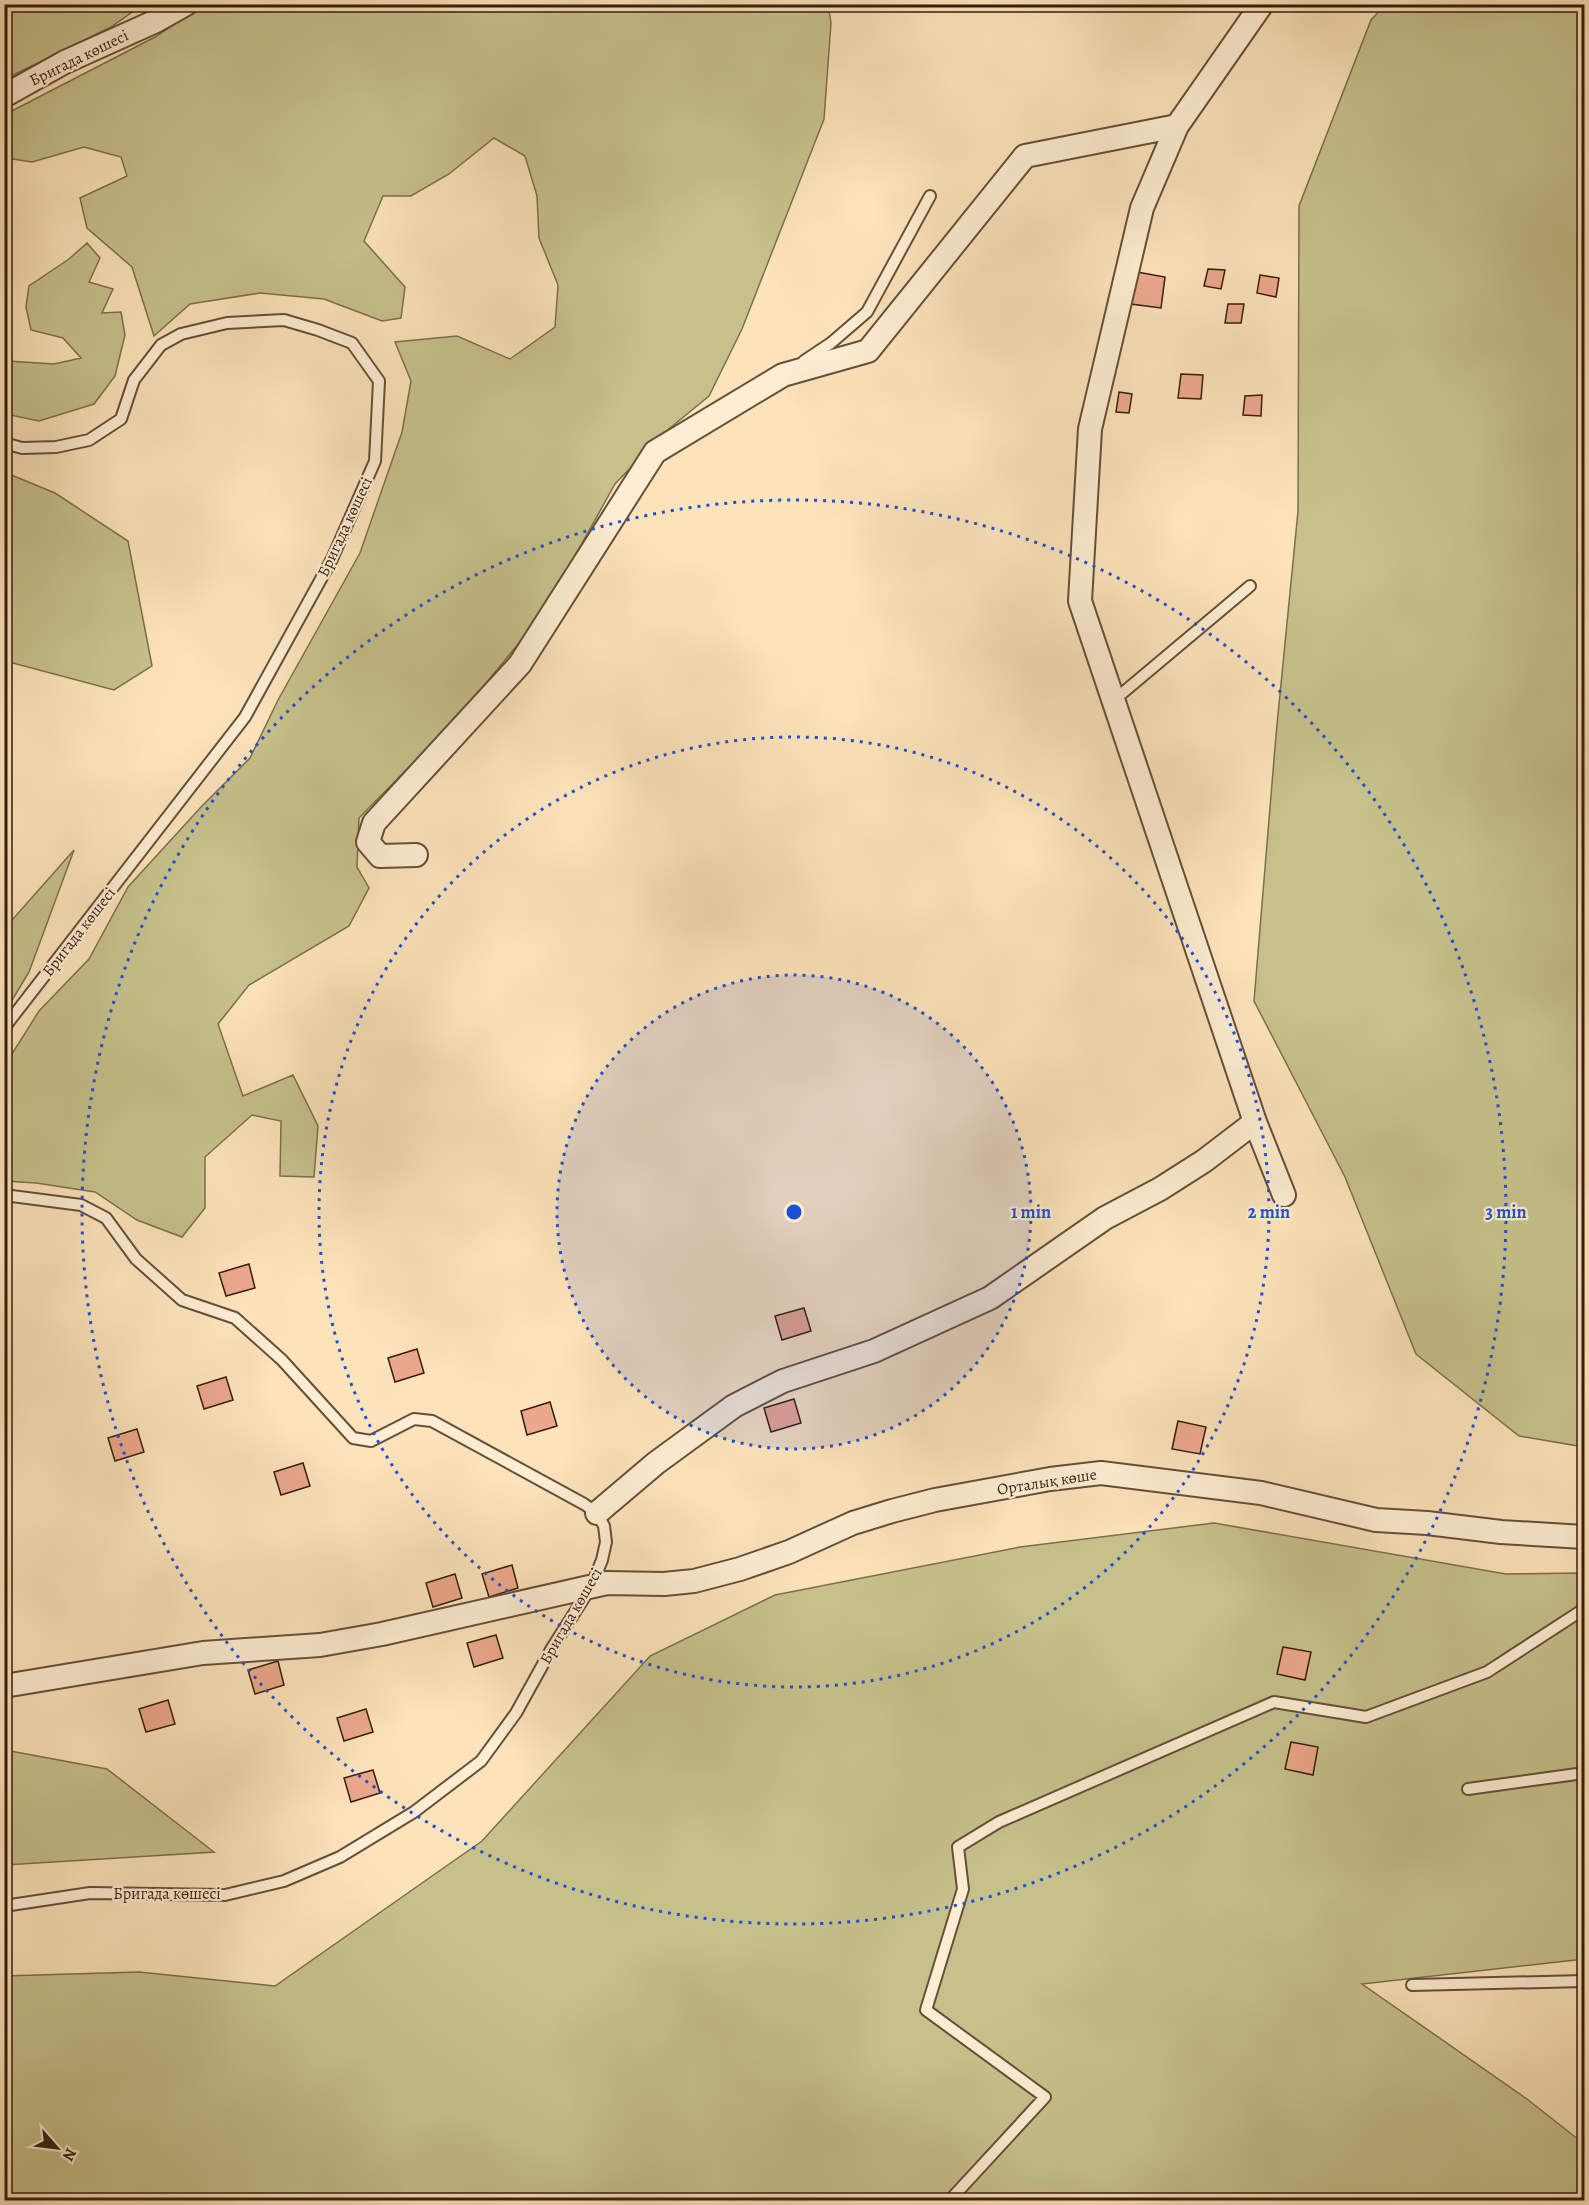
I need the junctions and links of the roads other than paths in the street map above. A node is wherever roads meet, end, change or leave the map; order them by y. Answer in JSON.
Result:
{"nodes":[{"id":1,"x":186,"y":4,"type":"edge"},
{"id":2,"x":1262,"y":4,"type":"edge"},
{"id":3,"x":4,"y":96,"type":"edge"},
{"id":4,"x":1177,"y":126,"type":"junction"},
{"id":5,"x":930,"y":196,"type":"dead end"},
{"id":6,"x":783,"y":375,"type":"junction"},
{"id":7,"x":4,"y":444,"type":"edge"},
{"id":8,"x":1250,"y":586,"type":"dead end"},
{"id":9,"x":1113,"y":701,"type":"junction"},
{"id":10,"x":416,"y":855,"type":"dead end"},
{"id":11,"x":4,"y":1028,"type":"edge"},
{"id":12,"x":1255,"y":1122,"type":"junction"},
{"id":13,"x":4,"y":1195,"type":"edge"},
{"id":14,"x":1284,"y":1195,"type":"dead end"},
{"id":15,"x":597,"y":1513,"type":"junction"},
{"id":16,"x":1584,"y":1537,"type":"edge"},
{"id":17,"x":591,"y":1587,"type":"junction"},
{"id":18,"x":1584,"y":1609,"type":"edge"},
{"id":19,"x":4,"y":1686,"type":"edge"},
{"id":20,"x":1584,"y":1773,"type":"edge"},
{"id":21,"x":1468,"y":1789,"type":"dead end"},
{"id":22,"x":4,"y":1906,"type":"edge"},
{"id":23,"x":1584,"y":1981,"type":"edge"},
{"id":24,"x":1412,"y":1985,"type":"dead end"},
{"id":25,"x":950,"y":2200,"type":"edge"}],
"edges":[{"from":1,"to":3,"type":"street","name":"Бригада көшесі"},
{"from":2,"to":4,"type":"street"},
{"from":4,"to":6,"type":"street"},
{"from":4,"to":9,"type":"street"},
{"from":5,"to":6,"type":"lane"},
{"from":6,"to":10,"type":"street"},
{"from":7,"to":11,"type":"lane","name":"Бригада көшесі"},
{"from":8,"to":9,"type":"lane"},
{"from":9,"to":12,"type":"street"},
{"from":12,"to":14,"type":"street"},
{"from":12,"to":15,"type":"street"},
{"from":13,"to":15,"type":"lane"},
{"from":15,"to":17,"type":"lane","name":"Бригада көшесі"},
{"from":16,"to":17,"type":"street","name":"Орталық көше"},
{"from":17,"to":19,"type":"street","name":"Орталық көше"},
{"from":17,"to":22,"type":"lane","name":"Бригада көшесі"},
{"from":18,"to":25,"type":"lane"},
{"from":20,"to":21,"type":"lane"},
{"from":23,"to":24,"type":"lane"}]}
